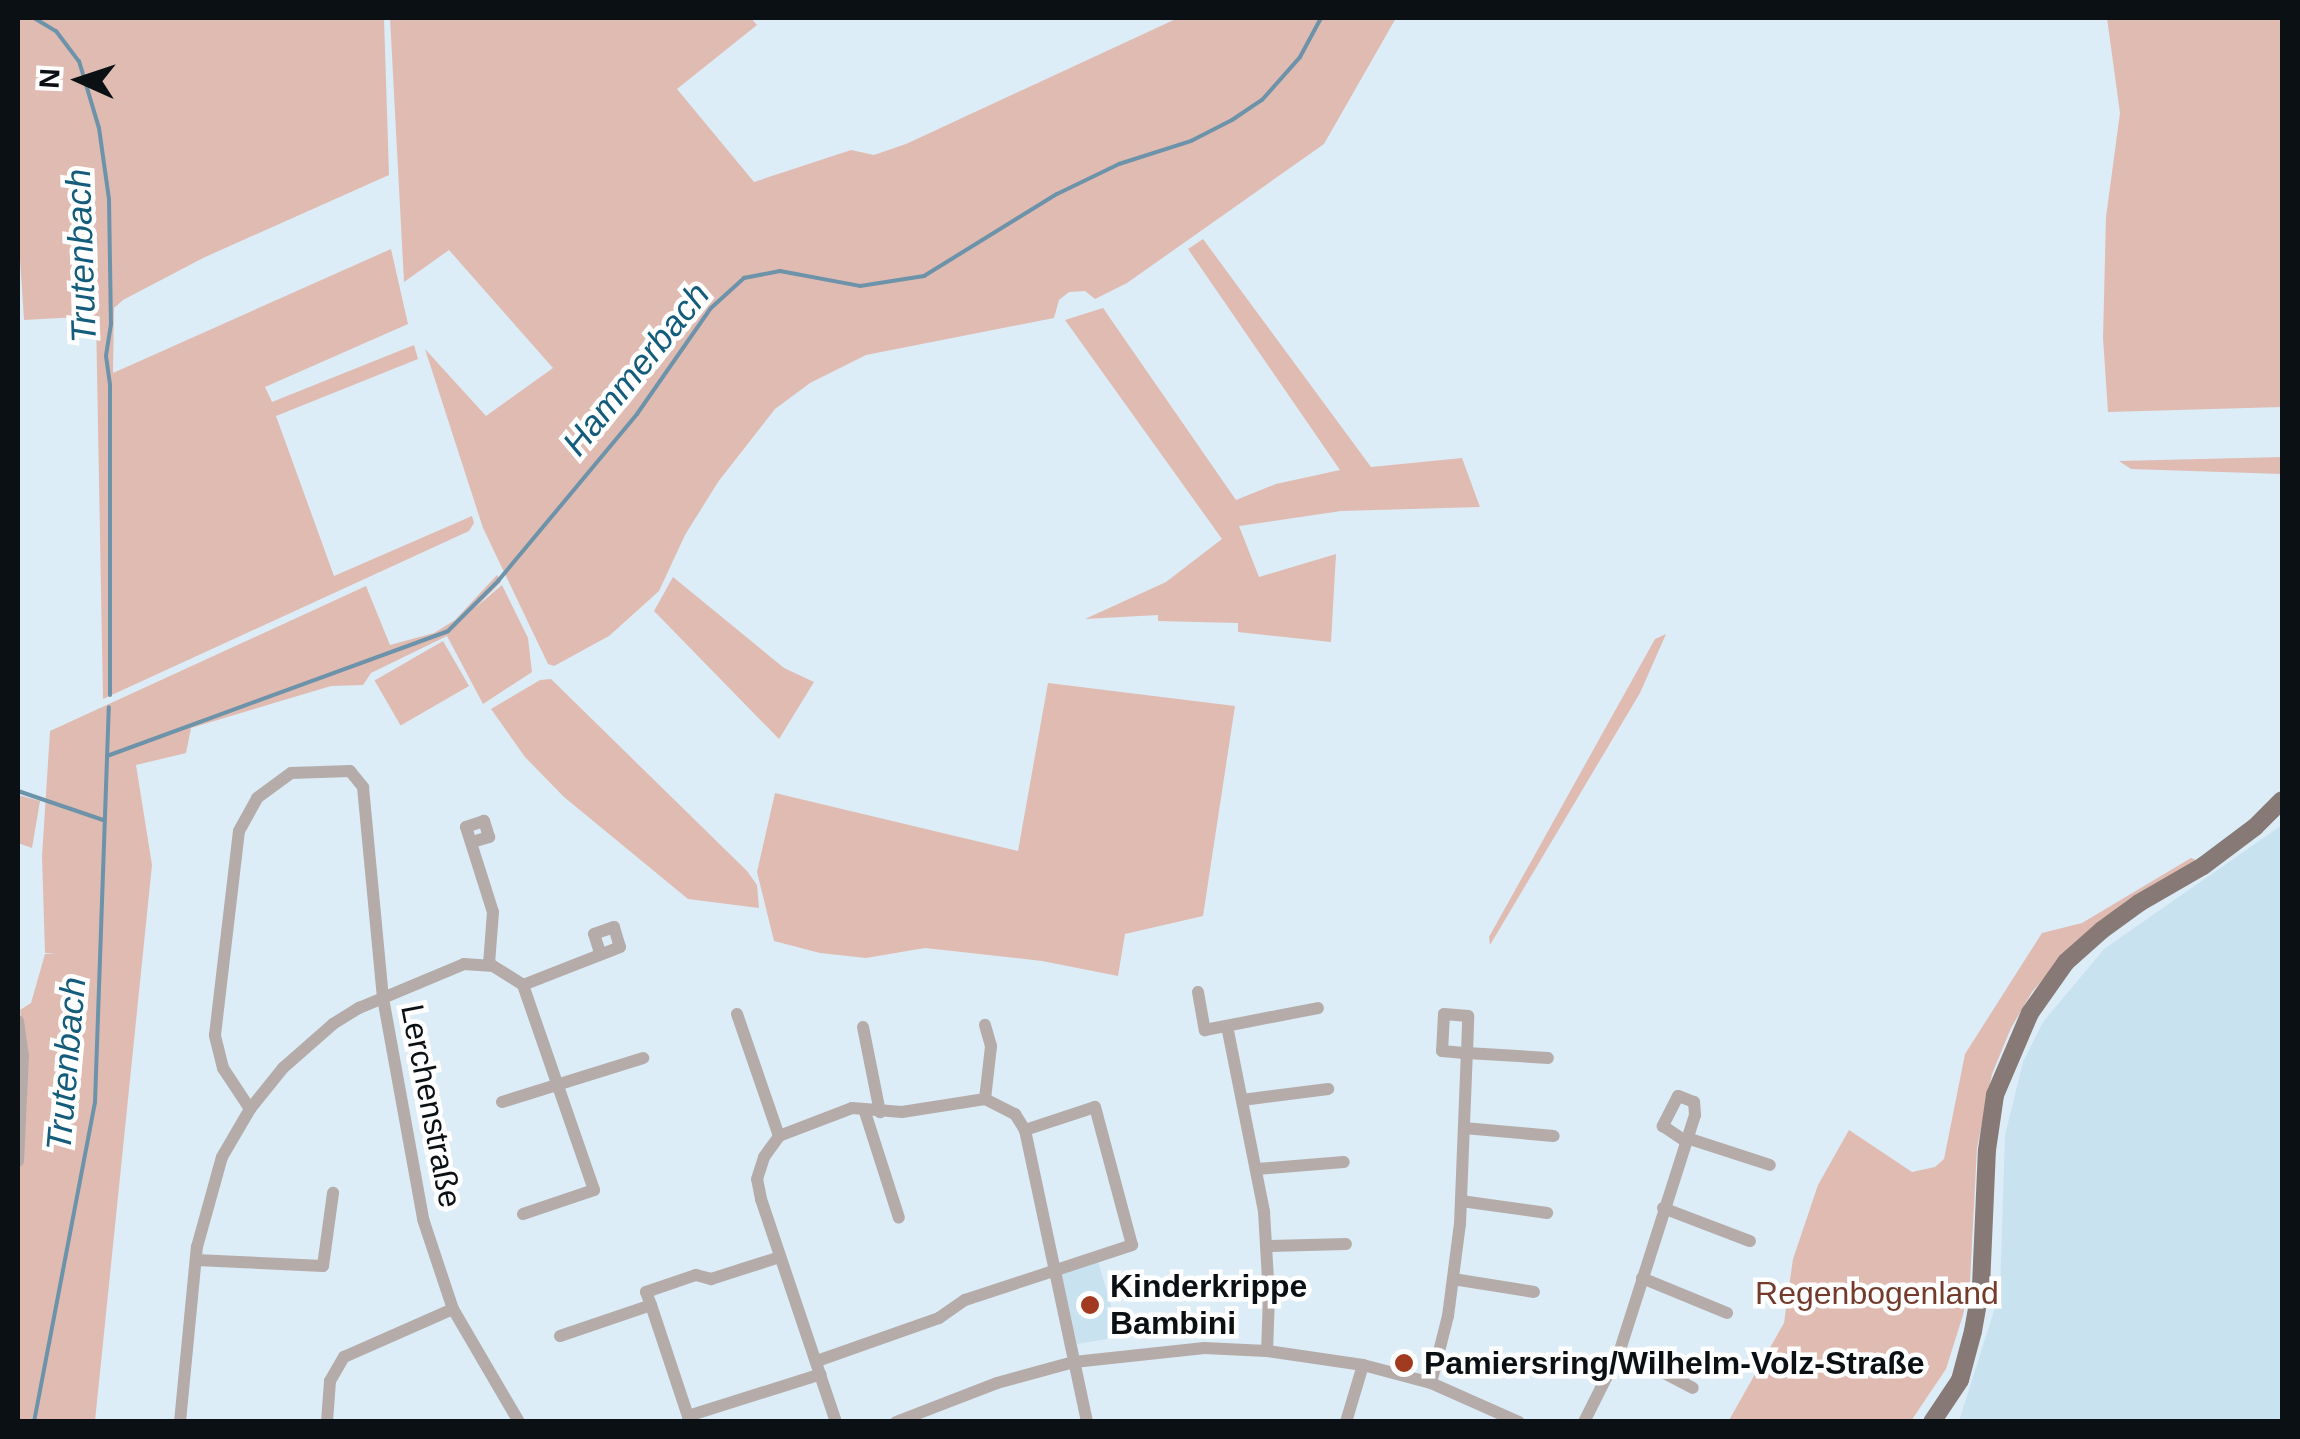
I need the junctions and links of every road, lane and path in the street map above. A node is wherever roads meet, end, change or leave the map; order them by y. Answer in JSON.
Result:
{"nodes":[{"id":1,"x":2282,"y":800,"type":"edge"},
{"id":2,"x":472,"y":842,"type":"dead end"},
{"id":3,"x":600,"y":953,"type":"dead end"},
{"id":4,"x":488,"y":964,"type":"junction"},
{"id":5,"x":524,"y":985,"type":"junction"},
{"id":6,"x":1198,"y":992,"type":"dead end"},
{"id":7,"x":383,"y":998,"type":"junction"},
{"id":8,"x":1318,"y":1008,"type":"dead end"},
{"id":9,"x":737,"y":1014,"type":"dead end"},
{"id":10,"x":18,"y":1021,"type":"edge"},
{"id":11,"x":985,"y":1025,"type":"dead end"},
{"id":12,"x":1227,"y":1026,"type":"junction"},
{"id":13,"x":863,"y":1027,"type":"dead end"},
{"id":14,"x":20,"y":1057,"type":"edge"},
{"id":15,"x":642,"y":1058,"type":"dead end"},
{"id":16,"x":1548,"y":1058,"type":"dead end"},
{"id":17,"x":558,"y":1084,"type":"junction"},
{"id":18,"x":1328,"y":1088,"type":"dead end"},
{"id":19,"x":984,"y":1099,"type":"junction"},
{"id":20,"x":1242,"y":1100,"type":"junction"},
{"id":21,"x":502,"y":1102,"type":"dead end"},
{"id":22,"x":250,"y":1109,"type":"junction"},
{"id":23,"x":864,"y":1109,"type":"junction"},
{"id":24,"x":880,"y":1112,"type":"junction"},
{"id":25,"x":1464,"y":1128,"type":"junction"},
{"id":26,"x":1024,"y":1130,"type":"junction"},
{"id":27,"x":779,"y":1136,"type":"junction"},
{"id":28,"x":1554,"y":1136,"type":"dead end"},
{"id":29,"x":18,"y":1161,"type":"edge"},
{"id":30,"x":1344,"y":1162,"type":"dead end"},
{"id":31,"x":1770,"y":1165,"type":"dead end"},
{"id":32,"x":1257,"y":1168,"type":"junction"},
{"id":33,"x":332,"y":1193,"type":"dead end"},
{"id":34,"x":1461,"y":1201,"type":"junction"},
{"id":35,"x":1663,"y":1208,"type":"junction"},
{"id":36,"x":1547,"y":1213,"type":"dead end"},
{"id":37,"x":523,"y":1214,"type":"dead end"},
{"id":38,"x":898,"y":1218,"type":"dead end"},
{"id":39,"x":1750,"y":1241,"type":"dead end"},
{"id":40,"x":1346,"y":1244,"type":"dead end"},
{"id":41,"x":1266,"y":1246,"type":"junction"},
{"id":42,"x":780,"y":1257,"type":"junction"},
{"id":43,"x":196,"y":1260,"type":"junction"},
{"id":44,"x":1053,"y":1270,"type":"junction"},
{"id":45,"x":1453,"y":1278,"type":"junction"},
{"id":46,"x":1642,"y":1278,"type":"junction"},
{"id":47,"x":1534,"y":1292,"type":"dead end"},
{"id":48,"x":650,"y":1304,"type":"junction"},
{"id":49,"x":453,"y":1309,"type":"junction"},
{"id":50,"x":1727,"y":1313,"type":"dead end"},
{"id":51,"x":560,"y":1336,"type":"dead end"},
{"id":52,"x":1267,"y":1350,"type":"junction"},
{"id":53,"x":1620,"y":1350,"type":"junction"},
{"id":54,"x":1074,"y":1362,"type":"junction"},
{"id":55,"x":1362,"y":1365,"type":"junction"},
{"id":56,"x":819,"y":1367,"type":"junction"},
{"id":57,"x":1431,"y":1383,"type":"junction"},
{"id":58,"x":1693,"y":1388,"type":"dead end"},
{"id":59,"x":689,"y":1419,"type":"edge"},
{"id":60,"x":180,"y":1422,"type":"edge"},
{"id":61,"x":327,"y":1422,"type":"edge"},
{"id":62,"x":519,"y":1422,"type":"edge"},
{"id":63,"x":836,"y":1422,"type":"edge"},
{"id":64,"x":896,"y":1422,"type":"edge"},
{"id":65,"x":1087,"y":1422,"type":"edge"},
{"id":66,"x":1346,"y":1422,"type":"edge"},
{"id":67,"x":1519,"y":1422,"type":"edge"},
{"id":68,"x":1584,"y":1422,"type":"edge"},
{"id":69,"x":1932,"y":1422,"type":"edge"}],
"edges":[{"from":1,"to":69,"type":"main road"},
{"from":2,"to":4,"type":"street"},
{"from":3,"to":5,"type":"street"},
{"from":4,"to":5,"type":"street"},
{"from":4,"to":7,"type":"street"},
{"from":5,"to":17,"type":"street"},
{"from":6,"to":12,"type":"street"},
{"from":7,"to":22,"type":"street"},
{"from":7,"to":22,"type":"street","name":"Lerchenstraße"},
{"from":7,"to":49,"type":"street","name":"Lerchenstraße"},
{"from":8,"to":12,"type":"street"},
{"from":9,"to":27,"type":"street"},
{"from":10,"to":14,"type":"street"},
{"from":11,"to":19,"type":"street"},
{"from":12,"to":20,"type":"street"},
{"from":13,"to":24,"type":"street"},
{"from":14,"to":29,"type":"street"},
{"from":15,"to":17,"type":"street"},
{"from":16,"to":25,"type":"street"},
{"from":17,"to":21,"type":"street"},
{"from":17,"to":37,"type":"street"},
{"from":18,"to":20,"type":"street"},
{"from":19,"to":24,"type":"street"},
{"from":19,"to":26,"type":"street"},
{"from":20,"to":32,"type":"street"},
{"from":22,"to":43,"type":"street"},
{"from":23,"to":24,"type":"street"},
{"from":23,"to":27,"type":"street"},
{"from":23,"to":38,"type":"street"},
{"from":25,"to":28,"type":"street"},
{"from":25,"to":34,"type":"street"},
{"from":26,"to":44,"type":"street"},
{"from":26,"to":44,"type":"street"},
{"from":27,"to":42,"type":"street"},
{"from":30,"to":32,"type":"street"},
{"from":31,"to":35,"type":"street"},
{"from":32,"to":41,"type":"street"},
{"from":33,"to":43,"type":"street"},
{"from":34,"to":36,"type":"street"},
{"from":34,"to":45,"type":"street"},
{"from":35,"to":39,"type":"street"},
{"from":35,"to":46,"type":"street"},
{"from":40,"to":41,"type":"street"},
{"from":41,"to":52,"type":"street"},
{"from":42,"to":48,"type":"street"},
{"from":42,"to":56,"type":"street"},
{"from":43,"to":60,"type":"street"},
{"from":44,"to":54,"type":"street"},
{"from":44,"to":56,"type":"street"},
{"from":45,"to":47,"type":"street"},
{"from":45,"to":57,"type":"street"},
{"from":46,"to":50,"type":"street"},
{"from":46,"to":53,"type":"street"},
{"from":48,"to":51,"type":"street"},
{"from":48,"to":59,"type":"street"},
{"from":49,"to":61,"type":"street"},
{"from":49,"to":62,"type":"street","name":"Lerchenstraße"},
{"from":52,"to":54,"type":"street"},
{"from":52,"to":55,"type":"street"},
{"from":53,"to":58,"type":"street"},
{"from":53,"to":68,"type":"street"},
{"from":54,"to":64,"type":"street"},
{"from":54,"to":65,"type":"street"},
{"from":55,"to":57,"type":"street"},
{"from":55,"to":66,"type":"street"},
{"from":56,"to":59,"type":"street"},
{"from":56,"to":63,"type":"street"},
{"from":57,"to":67,"type":"street"}]}
